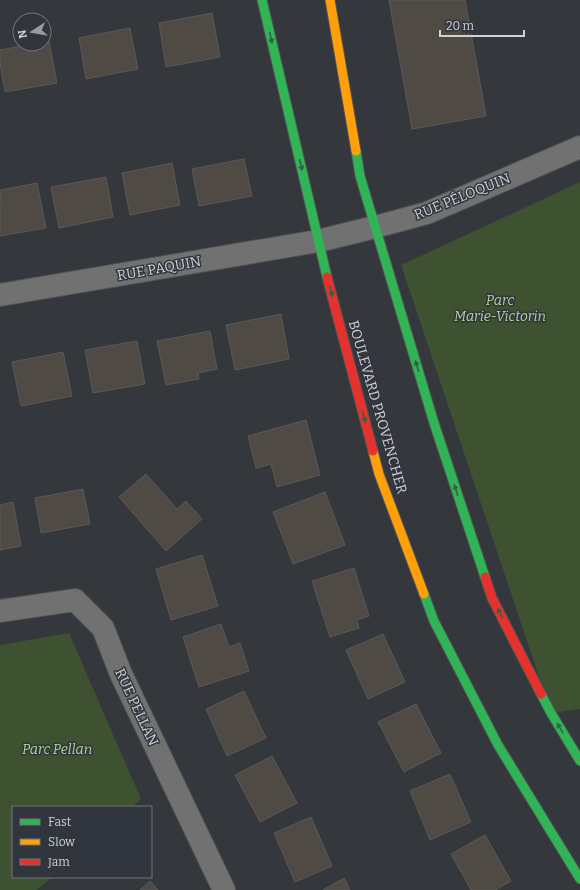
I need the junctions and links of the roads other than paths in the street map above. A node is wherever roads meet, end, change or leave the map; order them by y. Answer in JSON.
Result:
{"nodes":[{"id":1,"x":262,"y":0,"type":"edge"},
{"id":2,"x":330,"y":0,"type":"edge"},
{"id":3,"x":580,"y":147,"type":"edge"},
{"id":4,"x":375,"y":227,"type":"junction"},
{"id":5,"x":318,"y":241,"type":"junction"},
{"id":6,"x":0,"y":295,"type":"edge"},
{"id":7,"x":0,"y":611,"type":"edge"},
{"id":8,"x":580,"y":761,"type":"edge"},
{"id":9,"x":580,"y":879,"type":"edge"},
{"id":10,"x":224,"y":890,"type":"edge"}],
"edges":[{"from":1,"to":5,"type":"street","name":"BOULEVARD PROVENCHER","one_way":true},
{"from":2,"to":4,"type":"street"},
{"from":3,"to":4,"type":"street","name":"RUE PÉLOQUIN"},
{"from":4,"to":5,"type":"street","name":"RUE PÉLOQUIN"},
{"from":8,"to":4,"type":"street","one_way":true},
{"from":5,"to":6,"type":"street","name":"RUE PAQUIN"},
{"from":5,"to":9,"type":"street","name":"BOULEVARD PROVENCHER","one_way":true},
{"from":7,"to":10,"type":"street","name":"RUE PELLAN"}]}
